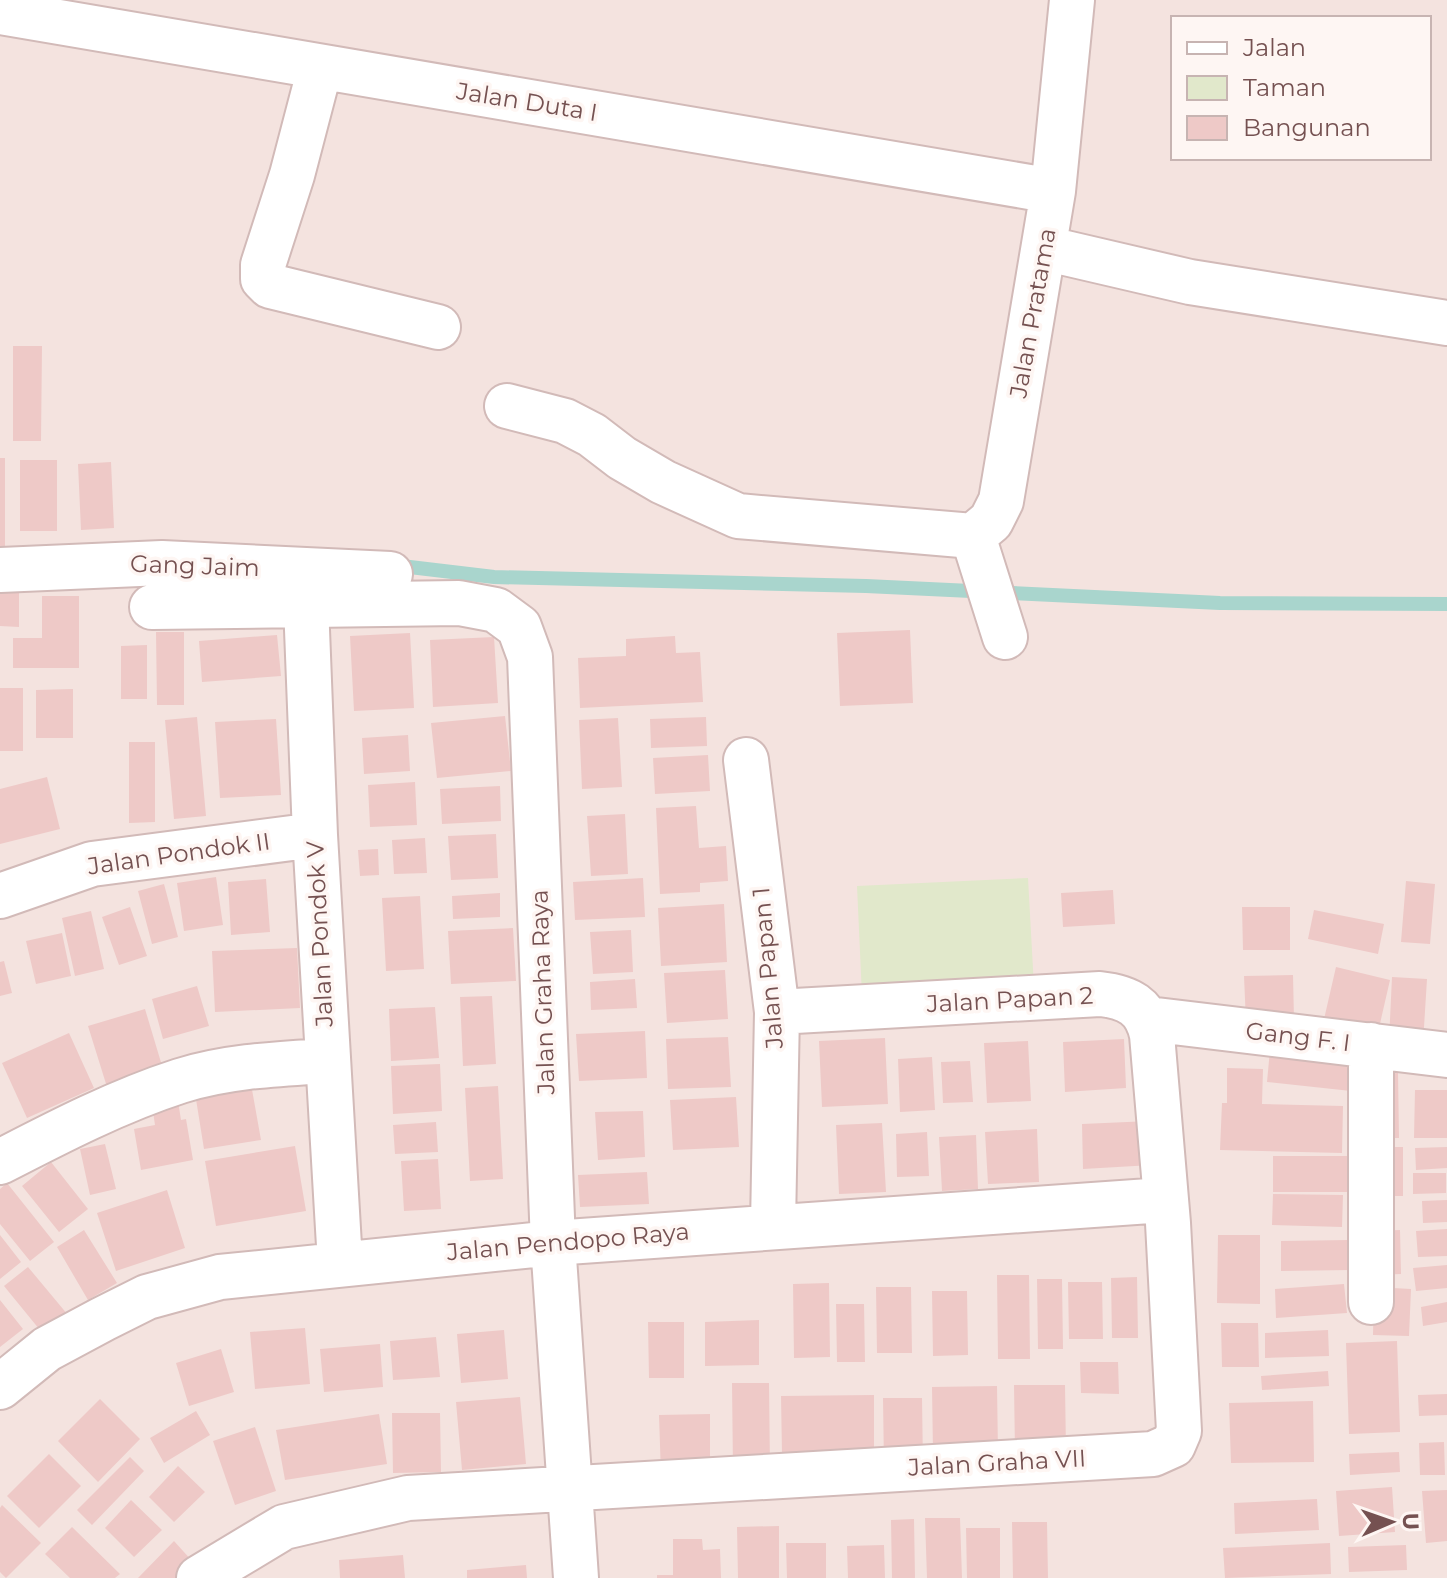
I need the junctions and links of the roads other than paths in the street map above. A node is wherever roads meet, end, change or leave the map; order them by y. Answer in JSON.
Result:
{"nodes":[{"id":1,"x":1072,"y":0,"type":"edge"},
{"id":2,"x":0,"y":12,"type":"edge"},
{"id":3,"x":318,"y":79,"type":"junction"},
{"id":4,"x":491,"y":116,"type":"dead end"},
{"id":5,"x":1053,"y":191,"type":"junction"},
{"id":6,"x":1044,"y":248,"type":"junction"},
{"id":7,"x":1447,"y":323,"type":"edge"},
{"id":8,"x":438,"y":327,"type":"dead end"},
{"id":9,"x":507,"y":406,"type":"dead end"},
{"id":10,"x":973,"y":536,"type":"junction"},
{"id":11,"x":0,"y":570,"type":"edge"},
{"id":12,"x":390,"y":574,"type":"dead end"},
{"id":13,"x":306,"y":604,"type":"junction"},
{"id":14,"x":152,"y":607,"type":"dead end"},
{"id":15,"x":995,"y":608,"type":"dead end"},
{"id":16,"x":746,"y":760,"type":"dead end"},
{"id":17,"x":315,"y":835,"type":"junction"},
{"id":18,"x":0,"y":896,"type":"edge"},
{"id":19,"x":777,"y":1012,"type":"junction"},
{"id":20,"x":1148,"y":1019,"type":"junction"},
{"id":21,"x":1371,"y":1045,"type":"junction"},
{"id":22,"x":1447,"y":1055,"type":"edge"},
{"id":23,"x":327,"y":1061,"type":"junction"},
{"id":24,"x":0,"y":1162,"type":"edge"},
{"id":25,"x":1164,"y":1200,"type":"junction"},
{"id":26,"x":773,"y":1225,"type":"junction"},
{"id":27,"x":553,"y":1243,"type":"junction"},
{"id":28,"x":340,"y":1263,"type":"junction"},
{"id":29,"x":1371,"y":1302,"type":"dead end"},
{"id":30,"x":0,"y":1387,"type":"edge"},
{"id":31,"x":571,"y":1487,"type":"junction"},
{"id":32,"x":199,"y":1578,"type":"edge"},
{"id":33,"x":576,"y":1578,"type":"edge"}],
"edges":[{"from":1,"to":5,"type":"street","name":"Jalan Pratama"},
{"from":2,"to":3,"type":"street","name":"Jalan Duta I"},
{"from":3,"to":4,"type":"street"},
{"from":3,"to":5,"type":"street","name":"Jalan Duta I"},
{"from":3,"to":8,"type":"street"},
{"from":5,"to":6,"type":"street","name":"Jalan Pratama"},
{"from":6,"to":7,"type":"street"},
{"from":6,"to":10,"type":"street","name":"Jalan Pratama"},
{"from":9,"to":10,"type":"street"},
{"from":10,"to":15,"type":"street"},
{"from":11,"to":12,"type":"street","name":"Gang Jaim"},
{"from":13,"to":14,"type":"street","name":"Jalan Graha Raya"},
{"from":13,"to":17,"type":"street","name":"Jalan Pondok V"},
{"from":13,"to":27,"type":"street","name":"Jalan Graha Raya"},
{"from":16,"to":19,"type":"street","name":"Jalan Papan 1"},
{"from":17,"to":18,"type":"street","name":"Jalan Pondok II"},
{"from":17,"to":23,"type":"street","name":"Jalan Pondok V"},
{"from":19,"to":20,"type":"street","name":"Jalan Papan 2"},
{"from":19,"to":26,"type":"street","name":"Jalan Papan 1"},
{"from":20,"to":21,"type":"street","name":"Gang F. I"},
{"from":20,"to":25,"type":"street"},
{"from":21,"to":22,"type":"street","name":"Gang F. I"},
{"from":21,"to":29,"type":"street"},
{"from":23,"to":24,"type":"street"},
{"from":23,"to":28,"type":"street","name":"Jalan Pondok V"},
{"from":25,"to":26,"type":"street","name":"Jalan Pendopo Raya"},
{"from":25,"to":31,"type":"street","name":"Jalan Graha VII"},
{"from":26,"to":27,"type":"street","name":"Jalan Pendopo Raya"},
{"from":27,"to":28,"type":"street","name":"Jalan Pendopo Raya"},
{"from":27,"to":31,"type":"street","name":"Jalan Graha Raya"},
{"from":28,"to":30,"type":"street","name":"Jalan Pendopo Raya"},
{"from":31,"to":32,"type":"street"},
{"from":31,"to":33,"type":"street","name":"Jalan Graha Raya"}]}
